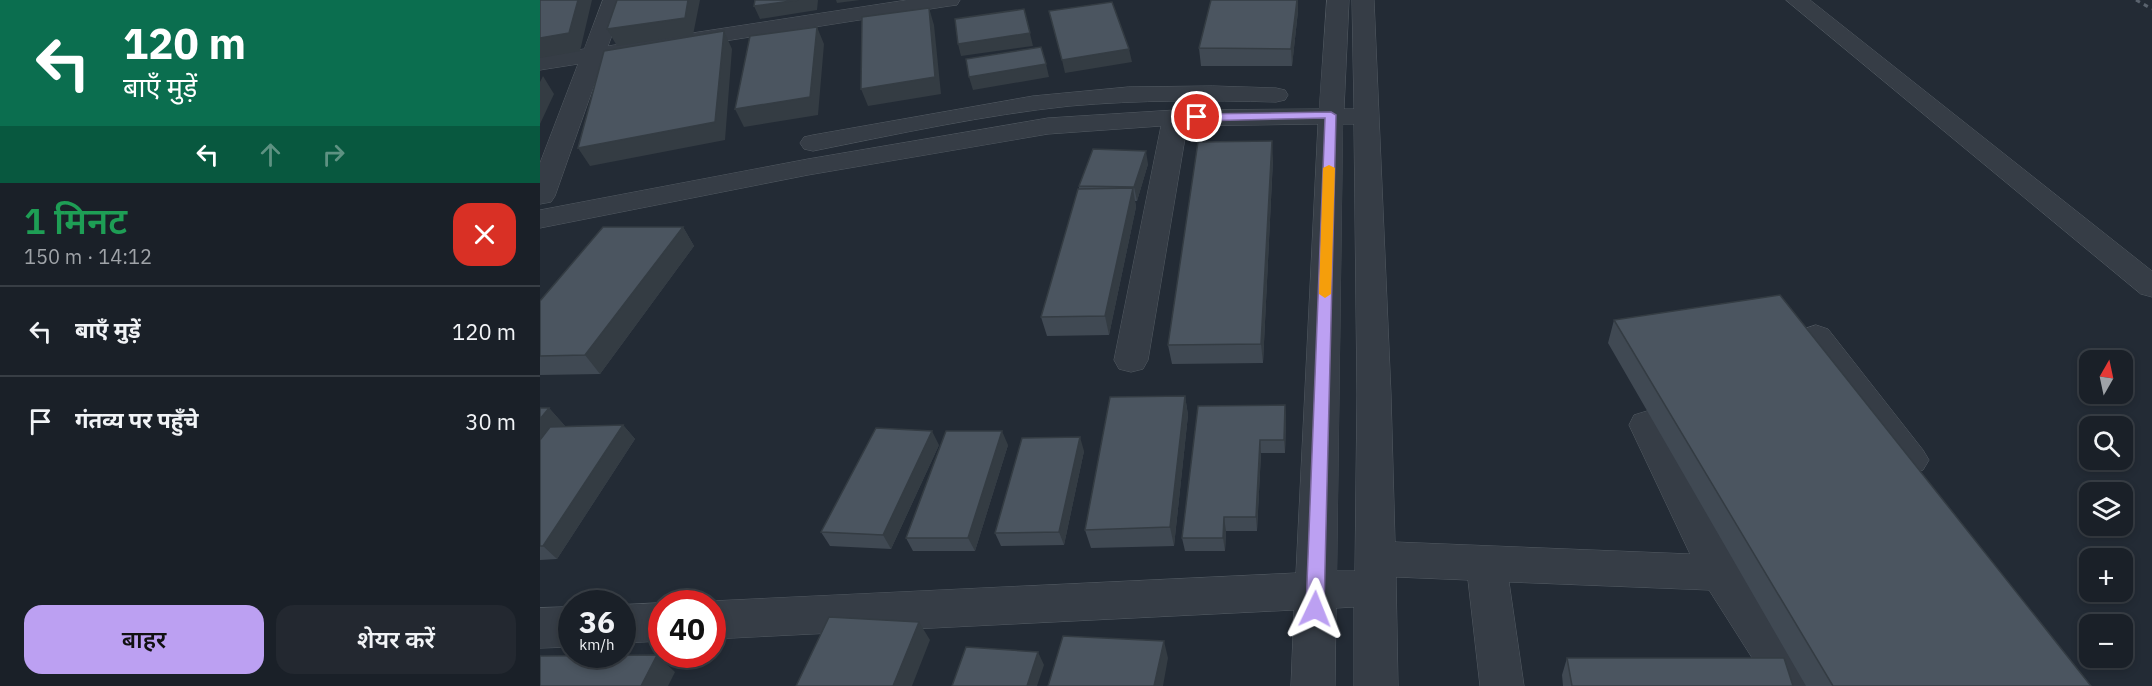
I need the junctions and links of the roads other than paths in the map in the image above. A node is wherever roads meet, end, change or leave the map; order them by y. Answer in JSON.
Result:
{"nodes":[{"id":1,"x":614,"y":0,"type":"edge"},
{"id":2,"x":949,"y":0,"type":"edge"},
{"id":3,"x":1338,"y":0,"type":"edge"},
{"id":4,"x":1363,"y":0,"type":"edge"},
{"id":5,"x":1797,"y":0,"type":"edge"},
{"id":6,"x":593,"y":55,"type":"junction"},
{"id":7,"x":540,"y":63,"type":"edge"},
{"id":8,"x":1331,"y":106,"type":"junction"},
{"id":9,"x":1366,"y":106,"type":"junction"},
{"id":10,"x":1175,"y":118,"type":"junction"},
{"id":11,"x":540,"y":196,"type":"edge"},
{"id":12,"x":540,"y":219,"type":"edge"},
{"id":13,"x":2152,"y":287,"type":"edge"},
{"id":14,"x":1816,"y":337,"type":"edge"},
{"id":15,"x":1131,"y":360,"type":"dead end"},
{"id":16,"x":1647,"y":425,"type":"dead end"},
{"id":17,"x":1931,"y":488,"type":"edge"},
{"id":18,"x":1486,"y":563,"type":"junction"},
{"id":19,"x":1376,"y":573,"type":"junction"},
{"id":20,"x":1720,"y":573,"type":"junction"},
{"id":21,"x":1316,"y":589,"type":"junction"},
{"id":22,"x":726,"y":619,"type":"edge"},
{"id":23,"x":558,"y":627,"type":"edge"},
{"id":24,"x":540,"y":628,"type":"edge"},
{"id":25,"x":1313,"y":686,"type":"edge"},
{"id":26,"x":1376,"y":686,"type":"edge"},
{"id":27,"x":1502,"y":686,"type":"edge"},
{"id":28,"x":1796,"y":686,"type":"edge"}],
"edges":[{"from":1,"to":6,"type":"street"},
{"from":2,"to":6,"type":"street"},
{"from":3,"to":8,"type":"street"},
{"from":4,"to":9,"type":"street"},
{"from":5,"to":13,"type":"street"},
{"from":6,"to":7,"type":"street"},
{"from":6,"to":11,"type":"street"},
{"from":8,"to":9,"type":"street"},
{"from":8,"to":10,"type":"street"},
{"from":8,"to":11,"type":"street"},
{"from":8,"to":21,"type":"street"},
{"from":9,"to":19,"type":"street"},
{"from":10,"to":12,"type":"street"},
{"from":10,"to":15,"type":"street"},
{"from":14,"to":17,"type":"street"},
{"from":16,"to":20,"type":"street"},
{"from":18,"to":19,"type":"street"},
{"from":18,"to":20,"type":"street"},
{"from":18,"to":27,"type":"street"},
{"from":19,"to":21,"type":"street"},
{"from":19,"to":26,"type":"street"},
{"from":20,"to":28,"type":"street"},
{"from":21,"to":22,"type":"street"},
{"from":21,"to":25,"type":"street"},
{"from":23,"to":24,"type":"street"}]}
